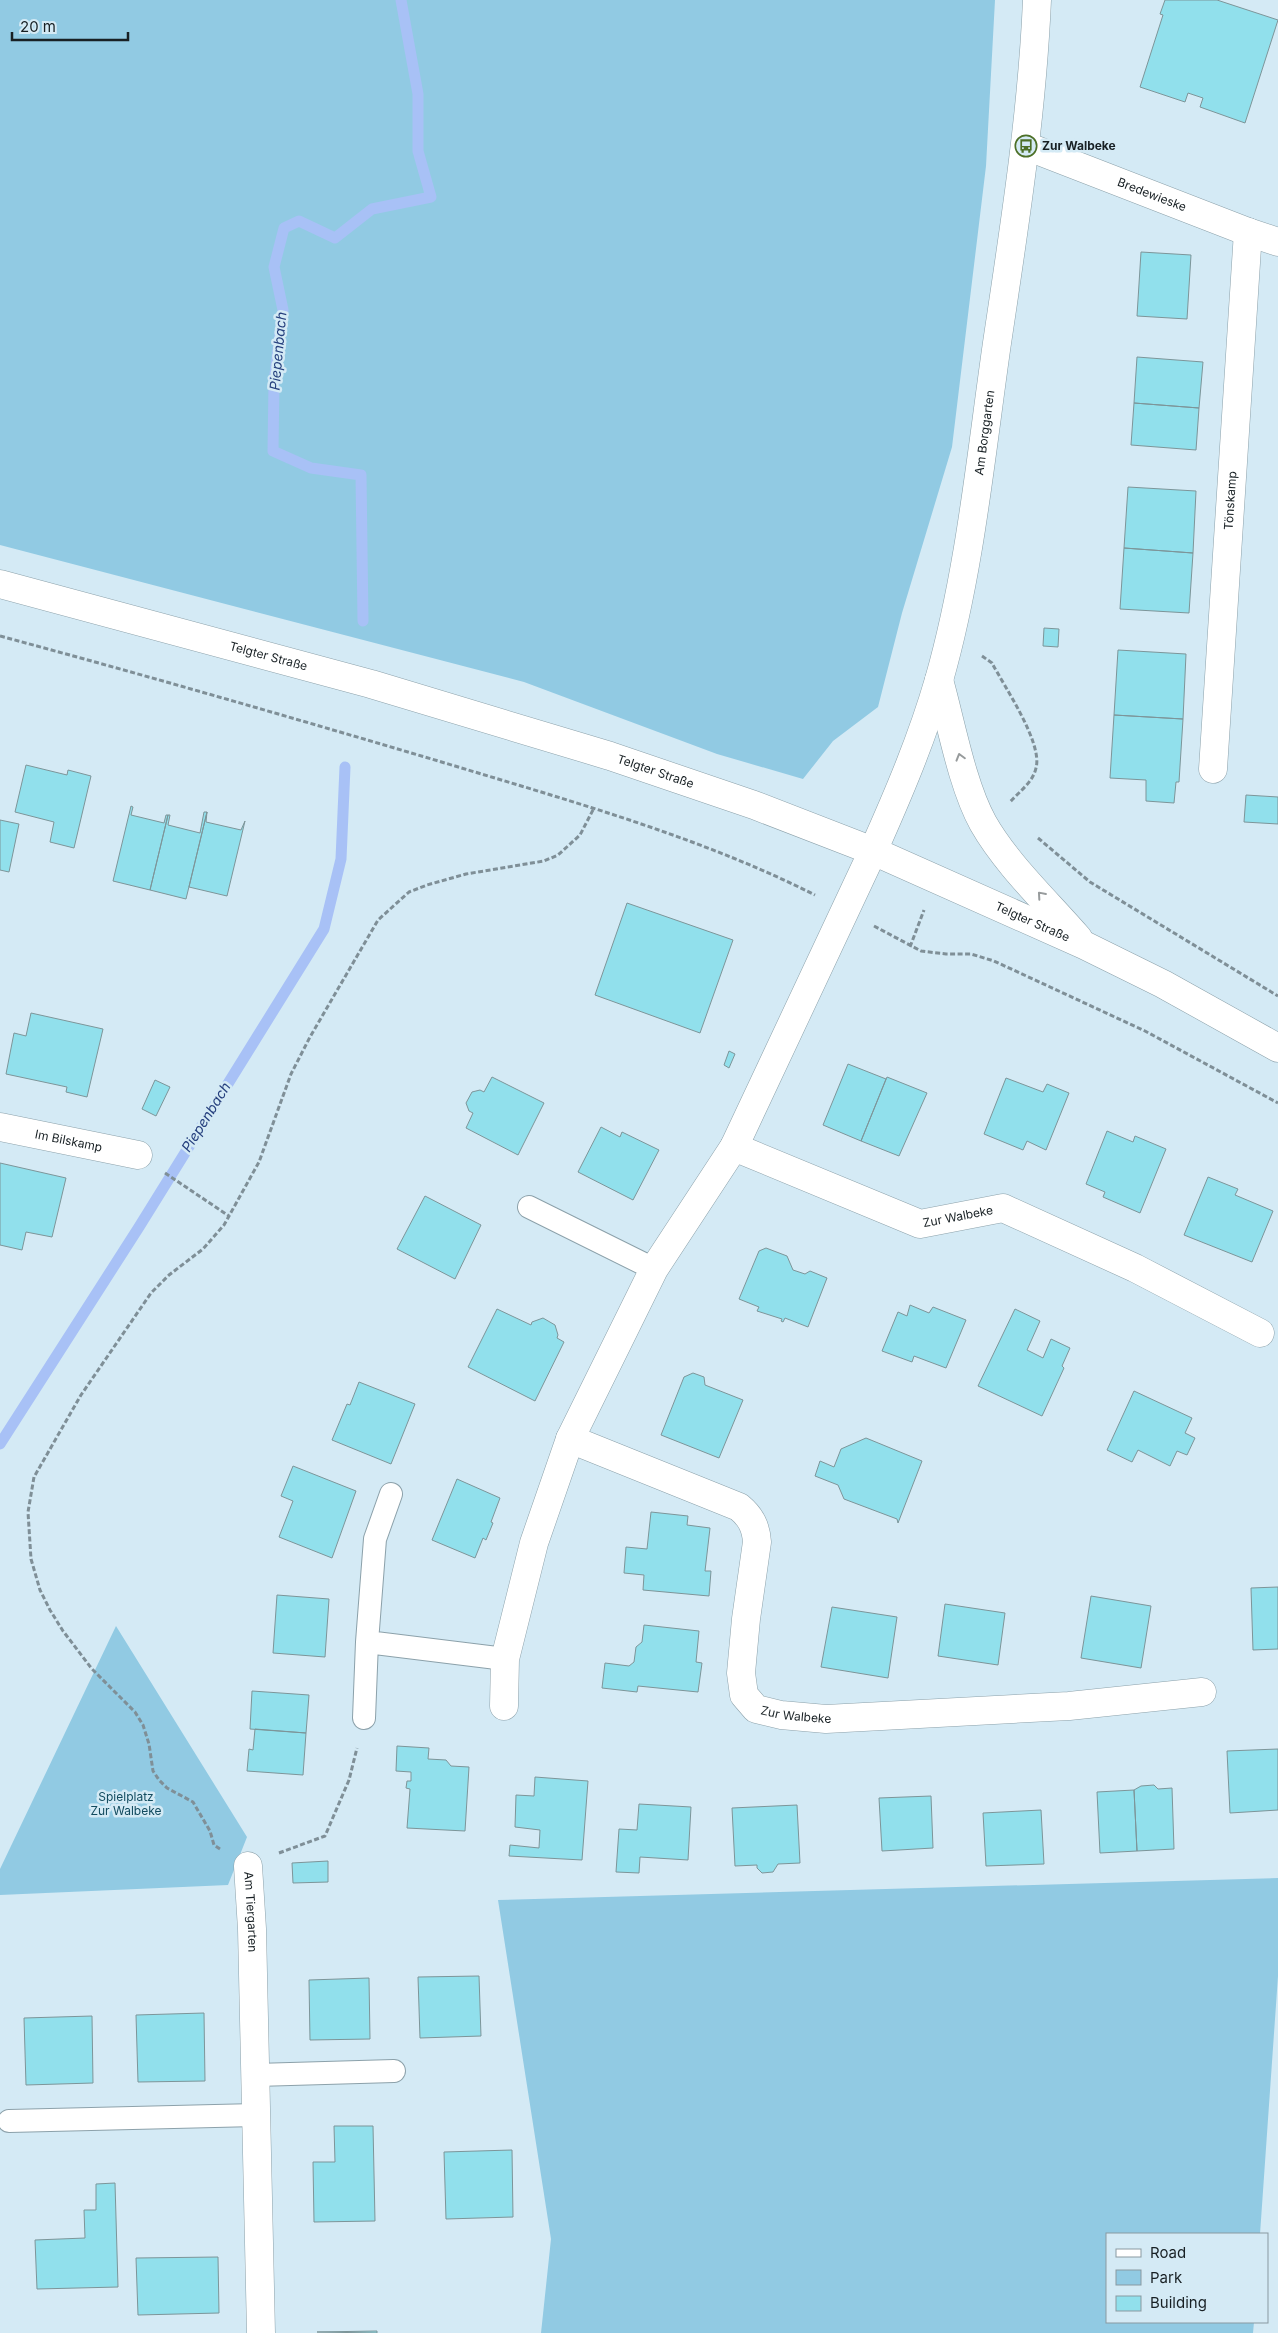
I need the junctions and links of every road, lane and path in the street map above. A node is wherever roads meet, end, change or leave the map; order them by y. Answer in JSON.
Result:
{"nodes":[{"id":1,"x":1037,"y":0,"type":"edge"},
{"id":2,"x":1026,"y":146,"type":"junction"},
{"id":3,"x":1248,"y":232,"type":"junction"},
{"id":4,"x":1278,"y":242,"type":"edge"},
{"id":5,"x":0,"y":584,"type":"edge"},
{"id":6,"x":951,"y":632,"type":"junction"},
{"id":7,"x":0,"y":636,"type":"edge"},
{"id":8,"x":939,"y":680,"type":"junction"},
{"id":9,"x":1213,"y":769,"type":"dead end"},
{"id":10,"x":594,"y":808,"type":"junction"},
{"id":11,"x":1013,"y":810,"type":"dead end"},
{"id":12,"x":1035,"y":836,"type":"dead end"},
{"id":13,"x":873,"y":851,"type":"junction"},
{"id":14,"x":845,"y":910,"type":"junction"},
{"id":15,"x":1084,"y":945,"type":"junction"},
{"id":16,"x":1278,"y":996,"type":"edge"},
{"id":17,"x":1278,"y":1048,"type":"edge"},
{"id":18,"x":1278,"y":1103,"type":"edge"},
{"id":19,"x":0,"y":1127,"type":"edge"},
{"id":20,"x":734,"y":1147,"type":"junction"},
{"id":21,"x":138,"y":1155,"type":"joint"},
{"id":22,"x":529,"y":1207,"type":"dead end"},
{"id":23,"x":229,"y":1216,"type":"junction"},
{"id":24,"x":654,"y":1269,"type":"junction"},
{"id":25,"x":1260,"y":1333,"type":"dead end"},
{"id":26,"x":570,"y":1439,"type":"junction"},
{"id":27,"x":391,"y":1494,"type":"dead end"},
{"id":28,"x":367,"y":1642,"type":"junction"},
{"id":29,"x":505,"y":1659,"type":"junction"},
{"id":30,"x":1202,"y":1692,"type":"dead end"},
{"id":31,"x":504,"y":1706,"type":"dead end"},
{"id":32,"x":364,"y":1718,"type":"joint"},
{"id":33,"x":248,"y":1866,"type":"junction"},
{"id":34,"x":394,"y":2071,"type":"dead end"},
{"id":35,"x":256,"y":2075,"type":"junction"},
{"id":36,"x":256,"y":2115,"type":"junction"},
{"id":37,"x":10,"y":2121,"type":"dead end"},
{"id":38,"x":261,"y":2333,"type":"edge"}],
"edges":[{"from":1,"to":2,"type":"street","name":"Am Borggarten"},
{"from":2,"to":3,"type":"street","name":"Bredewieske"},
{"from":2,"to":6,"type":"street","name":"Am Borggarten"},
{"from":3,"to":4,"type":"street","name":"Bredewieske"},
{"from":3,"to":9,"type":"street","name":"Tönskamp"},
{"from":5,"to":13,"type":"street","name":"Telgter Straße"},
{"from":6,"to":8,"type":"street","name":"Am Borggarten"},
{"from":6,"to":11,"type":"path"},
{"from":7,"to":10,"type":"path"},
{"from":8,"to":13,"type":"street","name":"Am Borggarten"},
{"from":15,"to":8,"type":"street","one_way":true},
{"from":10,"to":14,"type":"path"},
{"from":10,"to":23,"type":"path"},
{"from":12,"to":16,"type":"path"},
{"from":13,"to":14,"type":"street"},
{"from":13,"to":15,"type":"street","name":"Telgter Straße"},
{"from":14,"to":18,"type":"path"},
{"from":14,"to":20,"type":"street"},
{"from":15,"to":17,"type":"street","name":"Telgter Straße"},
{"from":19,"to":21,"type":"street","name":"Im Bilskamp"},
{"from":20,"to":24,"type":"street"},
{"from":20,"to":25,"type":"street","name":"Zur Walbeke"},
{"from":21,"to":23,"type":"path"},
{"from":22,"to":24,"type":"lane"},
{"from":23,"to":33,"type":"path"},
{"from":24,"to":26,"type":"street"},
{"from":26,"to":29,"type":"street"},
{"from":26,"to":30,"type":"street","name":"Zur Walbeke"},
{"from":27,"to":28,"type":"lane"},
{"from":28,"to":29,"type":"lane"},
{"from":28,"to":32,"type":"lane"},
{"from":29,"to":31,"type":"street"},
{"from":32,"to":33,"type":"path","name":"Am Tiergarten"},
{"from":33,"to":35,"type":"street","name":"Am Tiergarten"},
{"from":34,"to":35,"type":"lane"},
{"from":35,"to":36,"type":"street","name":"Am Tiergarten"},
{"from":36,"to":37,"type":"lane"},
{"from":36,"to":38,"type":"street","name":"Am Tiergarten"}]}
